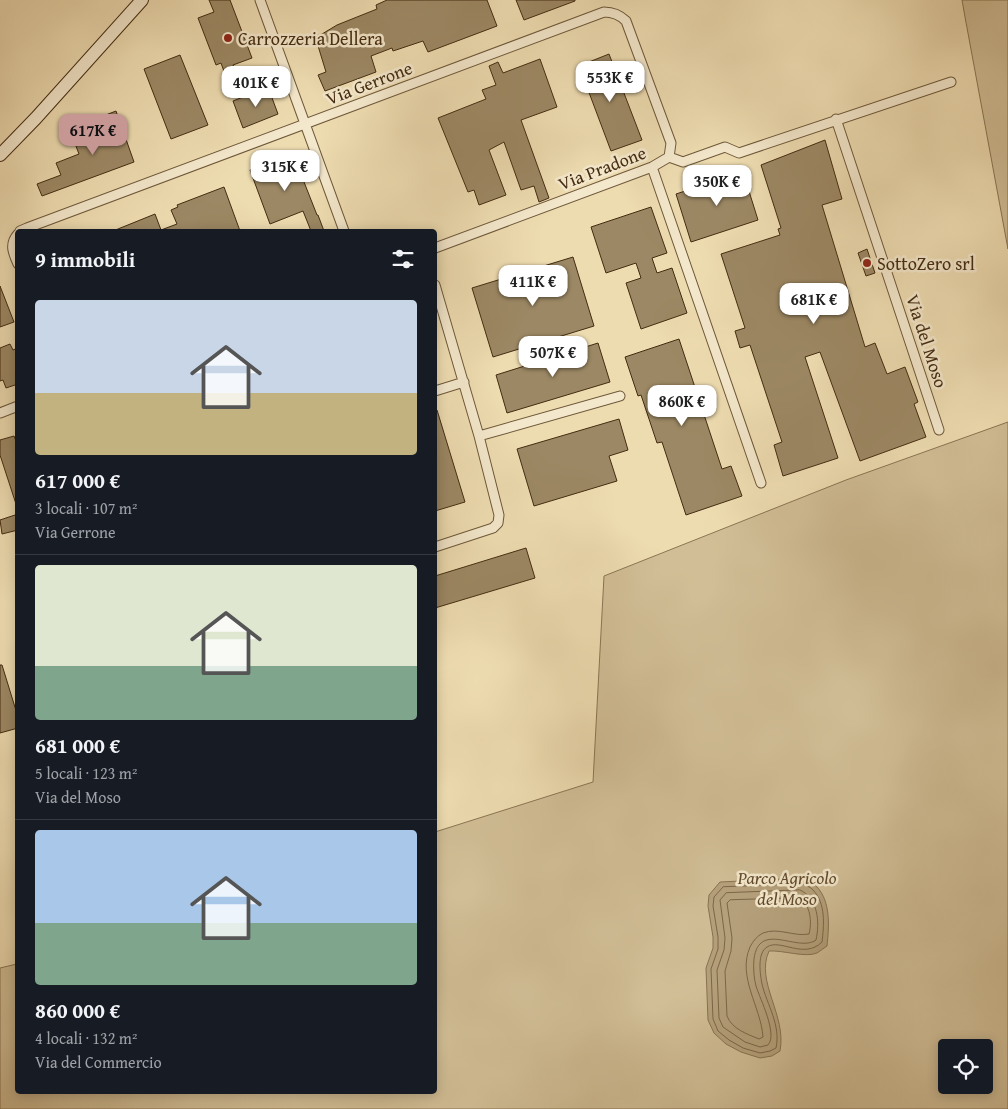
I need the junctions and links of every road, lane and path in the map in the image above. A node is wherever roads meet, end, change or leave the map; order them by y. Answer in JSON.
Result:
{"nodes":[{"id":1,"x":142,"y":0,"type":"edge"},
{"id":2,"x":260,"y":0,"type":"edge"},
{"id":3,"x":951,"y":82,"type":"dead end"},
{"id":4,"x":836,"y":119,"type":"junction"},
{"id":5,"x":305,"y":125,"type":"junction"},
{"id":6,"x":0,"y":155,"type":"edge"},
{"id":7,"x":669,"y":157,"type":"junction"},
{"id":8,"x":652,"y":167,"type":"junction"},
{"id":9,"x":25,"y":229,"type":"edge"},
{"id":10,"x":343,"y":229,"type":"edge"},
{"id":11,"x":15,"y":238,"type":"edge"},
{"id":12,"x":437,"y":247,"type":"edge"},
{"id":13,"x":15,"y":257,"type":"edge"},
{"id":14,"x":437,"y":291,"type":"edge"},
{"id":15,"x":464,"y":382,"type":"junction"},
{"id":16,"x":437,"y":390,"type":"edge"},
{"id":17,"x":620,"y":396,"type":"dead end"},
{"id":18,"x":15,"y":407,"type":"edge"},
{"id":19,"x":0,"y":413,"type":"edge"},
{"id":20,"x":939,"y":430,"type":"dead end"},
{"id":21,"x":479,"y":436,"type":"junction"},
{"id":22,"x":760,"y":483,"type":"dead end"},
{"id":23,"x":437,"y":546,"type":"edge"}],
"edges":[{"from":1,"to":6,"type":"main road"},
{"from":2,"to":5,"type":"street"},
{"from":3,"to":4,"type":"street","name":"Via Pradone"},
{"from":4,"to":7,"type":"street","name":"Via Pradone"},
{"from":4,"to":20,"type":"street","name":"Via del Moso"},
{"from":5,"to":7,"type":"street","name":"Via Gerrone"},
{"from":5,"to":9,"type":"street","name":"Via Gerrone"},
{"from":5,"to":10,"type":"street"},
{"from":7,"to":8,"type":"street","name":"Via Pradone"},
{"from":8,"to":12,"type":"street","name":"Via Pradone"},
{"from":8,"to":22,"type":"street"},
{"from":11,"to":13,"type":"street"},
{"from":14,"to":15,"type":"street"},
{"from":15,"to":16,"type":"street"},
{"from":15,"to":21,"type":"street"},
{"from":17,"to":21,"type":"street"},
{"from":18,"to":19,"type":"street"},
{"from":21,"to":23,"type":"street"}]}
